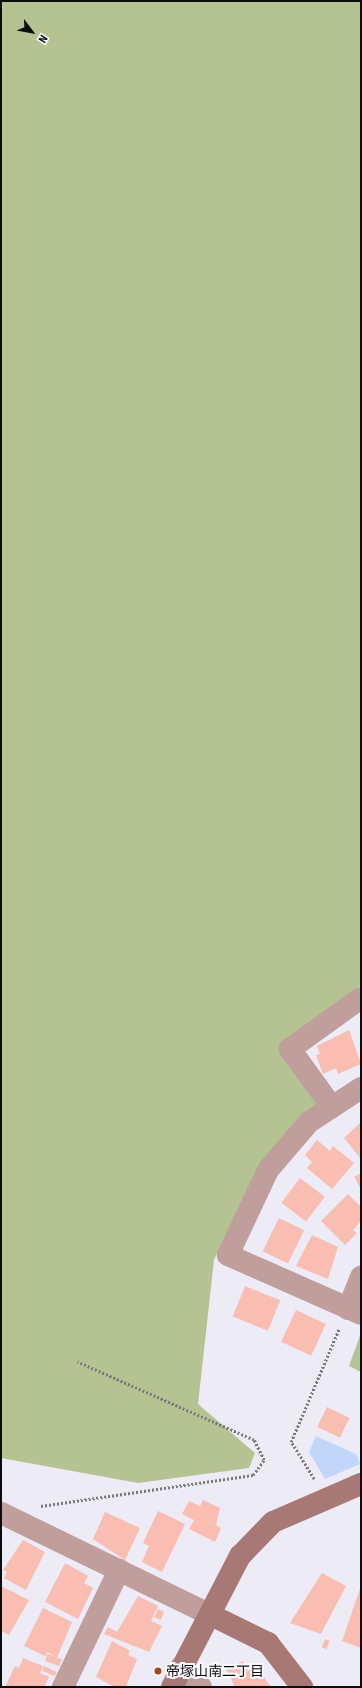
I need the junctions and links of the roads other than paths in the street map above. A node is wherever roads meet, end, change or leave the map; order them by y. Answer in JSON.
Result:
{"nodes":[{"id":1,"x":361,"y":998,"type":"edge"},
{"id":2,"x":361,"y":1088,"type":"edge"},
{"id":3,"x":332,"y":1107,"type":"junction"},
{"id":4,"x":361,"y":1277,"type":"edge"},
{"id":5,"x":355,"y":1311,"type":"edge"},
{"id":6,"x":361,"y":1484,"type":"edge"},
{"id":7,"x":1,"y":1513,"type":"edge"},
{"id":8,"x":119,"y":1570,"type":"junction"},
{"id":9,"x":211,"y":1615,"type":"junction"},
{"id":10,"x":181,"y":1667,"type":"junction"},
{"id":11,"x":64,"y":1687,"type":"edge"},
{"id":12,"x":172,"y":1687,"type":"edge"},
{"id":13,"x":201,"y":1687,"type":"edge"},
{"id":14,"x":302,"y":1687,"type":"edge"}],
"edges":[{"from":1,"to":3,"type":"street"},
{"from":2,"to":3,"type":"street"},
{"from":3,"to":5,"type":"street"},
{"from":4,"to":5,"type":"street"},
{"from":6,"to":9,"type":"street"},
{"from":7,"to":8,"type":"street"},
{"from":8,"to":9,"type":"street"},
{"from":8,"to":11,"type":"street"},
{"from":9,"to":10,"type":"street"},
{"from":9,"to":14,"type":"street"},
{"from":10,"to":12,"type":"street"},
{"from":10,"to":13,"type":"street"}]}
